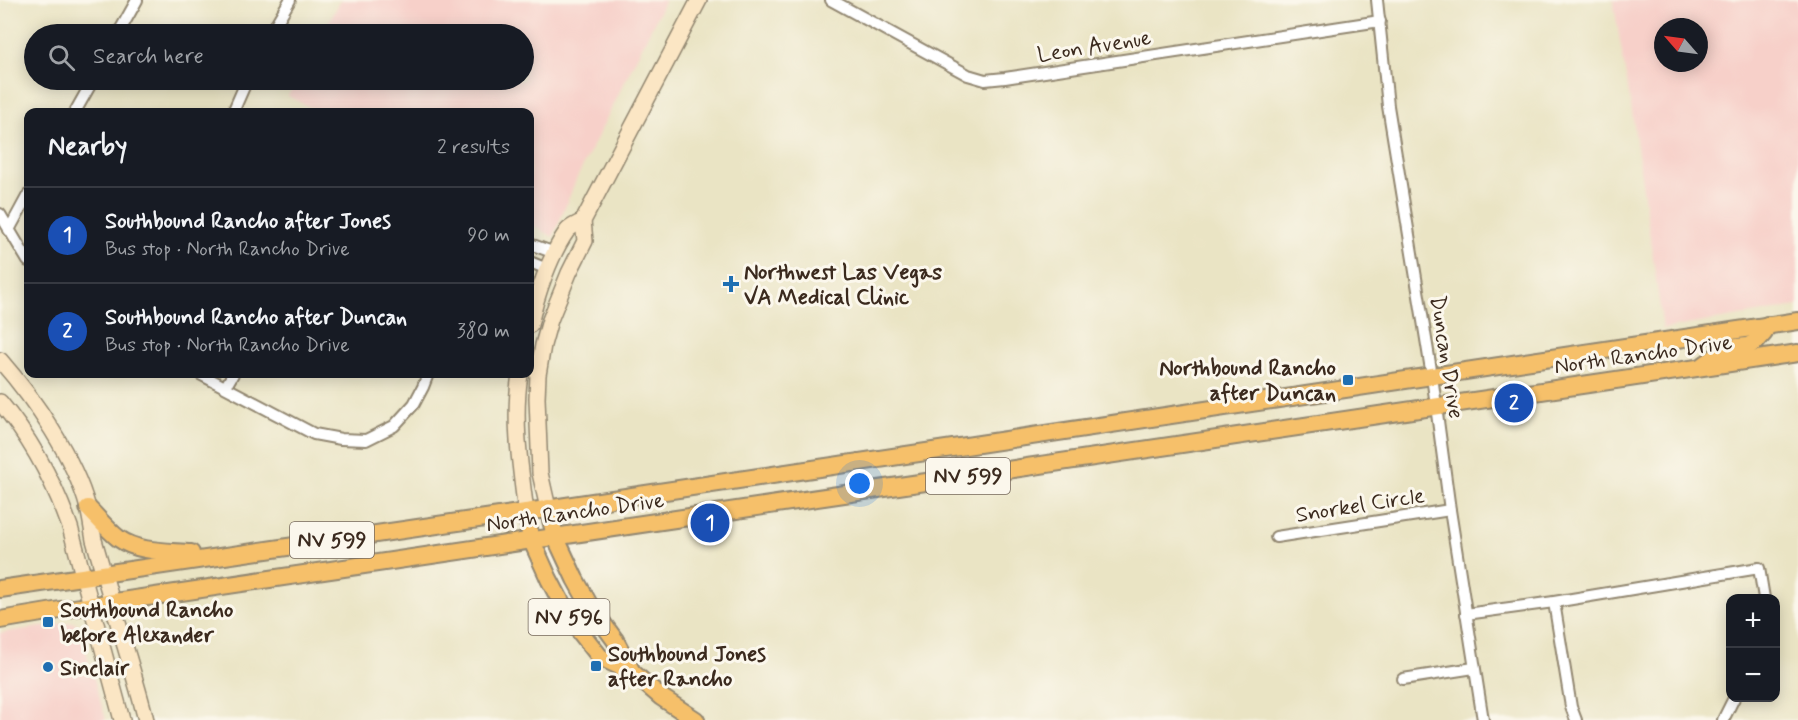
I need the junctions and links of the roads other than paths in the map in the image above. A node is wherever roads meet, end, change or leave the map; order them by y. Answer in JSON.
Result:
{"nodes":[{"id":1,"x":137,"y":0,"type":"edge"},
{"id":2,"x":290,"y":0,"type":"edge"},
{"id":3,"x":699,"y":0,"type":"edge"},
{"id":4,"x":831,"y":0,"type":"edge"},
{"id":5,"x":1377,"y":0,"type":"edge"},
{"id":6,"x":1380,"y":21,"type":"junction"},
{"id":7,"x":124,"y":24,"type":"edge"},
{"id":8,"x":276,"y":24,"type":"edge"},
{"id":9,"x":87,"y":90,"type":"edge"},
{"id":10,"x":242,"y":90,"type":"edge"},
{"id":11,"x":77,"y":108,"type":"edge"},
{"id":12,"x":235,"y":108,"type":"edge"},
{"id":13,"x":24,"y":202,"type":"edge"},
{"id":14,"x":0,"y":214,"type":"edge"},
{"id":15,"x":583,"y":221,"type":"junction"},
{"id":16,"x":9,"y":230,"type":"junction"},
{"id":17,"x":534,"y":245,"type":"edge"},
{"id":18,"x":555,"y":253,"type":"junction"},
{"id":19,"x":24,"y":254,"type":"edge"},
{"id":20,"x":534,"y":264,"type":"edge"},
{"id":21,"x":547,"y":270,"type":"junction"},
{"id":22,"x":534,"y":307,"type":"edge"},
{"id":23,"x":1798,"y":321,"type":"edge"},
{"id":24,"x":1767,"y":325,"type":"junction"},
{"id":25,"x":1798,"y":352,"type":"edge"},
{"id":26,"x":0,"y":360,"type":"edge"},
{"id":27,"x":1700,"y":367,"type":"junction"},
{"id":28,"x":1432,"y":376,"type":"junction"},
{"id":29,"x":208,"y":378,"type":"edge"},
{"id":30,"x":231,"y":378,"type":"edge"},
{"id":31,"x":426,"y":378,"type":"edge"},
{"id":32,"x":519,"y":378,"type":"edge"},
{"id":33,"x":226,"y":387,"type":"junction"},
{"id":34,"x":0,"y":402,"type":"edge"},
{"id":35,"x":1436,"y":406,"type":"junction"},
{"id":36,"x":88,"y":508,"type":"junction"},
{"id":37,"x":548,"y":508,"type":"junction"},
{"id":38,"x":1450,"y":510,"type":"junction"},
{"id":39,"x":526,"y":512,"type":"junction"},
{"id":40,"x":555,"y":536,"type":"junction"},
{"id":41,"x":1276,"y":537,"type":"dead end"},
{"id":42,"x":531,"y":539,"type":"junction"},
{"id":43,"x":225,"y":555,"type":"junction"},
{"id":44,"x":104,"y":574,"type":"junction"},
{"id":45,"x":83,"y":577,"type":"junction"},
{"id":46,"x":0,"y":589,"type":"edge"},
{"id":47,"x":1763,"y":594,"type":"edge"},
{"id":48,"x":1554,"y":602,"type":"junction"},
{"id":49,"x":112,"y":603,"type":"junction"},
{"id":50,"x":91,"y":605,"type":"junction"},
{"id":51,"x":1466,"y":614,"type":"junction"},
{"id":52,"x":0,"y":620,"type":"edge"},
{"id":53,"x":1474,"y":668,"type":"junction"},
{"id":54,"x":632,"y":672,"type":"junction"},
{"id":55,"x":1403,"y":679,"type":"dead end"},
{"id":56,"x":1732,"y":702,"type":"edge"},
{"id":57,"x":122,"y":720,"type":"edge"},
{"id":58,"x":146,"y":720,"type":"edge"},
{"id":59,"x":696,"y":720,"type":"edge"},
{"id":60,"x":1483,"y":720,"type":"edge"},
{"id":61,"x":1576,"y":720,"type":"edge"},
{"id":62,"x":1723,"y":720,"type":"edge"}],
"edges":[{"from":1,"to":7,"type":"street"},
{"from":2,"to":8,"type":"street"},
{"from":3,"to":15,"type":"main road"},
{"from":4,"to":6,"type":"street","name":"Leon Avenue"},
{"from":5,"to":6,"type":"street","name":"Duncan Drive"},
{"from":6,"to":28,"type":"street","name":"Duncan Drive"},
{"from":9,"to":11,"type":"street"},
{"from":10,"to":12,"type":"street"},
{"from":13,"to":16,"type":"street"},
{"from":14,"to":16,"type":"street"},
{"from":15,"to":18,"type":"main road"},
{"from":15,"to":37,"type":"main road"},
{"from":16,"to":19,"type":"street"},
{"from":17,"to":18,"type":"street"},
{"from":18,"to":21,"type":"main road"},
{"from":20,"to":21,"type":"street"},
{"from":21,"to":22,"type":"main road"},
{"from":23,"to":24,"type":"main road","name":"North Rancho Drive","number":"NV 599"},
{"from":24,"to":27,"type":"main road"},
{"from":24,"to":28,"type":"main road","name":"North Rancho Drive","number":"NV 599"},
{"from":25,"to":27,"type":"main road","name":"North Rancho Drive","number":"NV 599"},
{"from":26,"to":36,"type":"main road"},
{"from":27,"to":35,"type":"main road","name":"North Rancho Drive","number":"NV 599"},
{"from":28,"to":35,"type":"street","name":"Duncan Drive"},
{"from":28,"to":37,"type":"main road","name":"North Rancho Drive","number":"NV 599"},
{"from":29,"to":33,"type":"street"},
{"from":30,"to":33,"type":"street"},
{"from":31,"to":33,"type":"street"},
{"from":32,"to":39,"type":"main road"},
{"from":34,"to":45,"type":"main road"},
{"from":35,"to":38,"type":"street","name":"Duncan Drive"},
{"from":35,"to":40,"type":"main road","name":"North Rancho Drive","number":"NV 599"},
{"from":36,"to":43,"type":"main road"},
{"from":36,"to":44,"type":"main road"},
{"from":37,"to":39,"type":"main road","name":"North Rancho Drive","number":"NV 599"},
{"from":37,"to":40,"type":"main road","number":"NV 596"},
{"from":38,"to":41,"type":"street","name":"Snorkel Circle"},
{"from":38,"to":51,"type":"street","name":"Duncan Drive"},
{"from":39,"to":42,"type":"main road","number":"NV 596"},
{"from":39,"to":43,"type":"main road","name":"North Rancho Drive","number":"NV 599"},
{"from":40,"to":42,"type":"main road","name":"North Rancho Drive","number":"NV 599"},
{"from":40,"to":54,"type":"main road","number":"NV 596"},
{"from":42,"to":49,"type":"main road","name":"North Rancho Drive","number":"NV 599"},
{"from":42,"to":54,"type":"main road","number":"NV 596"},
{"from":43,"to":44,"type":"main road","name":"North Rancho Drive","number":"NV 599"},
{"from":44,"to":45,"type":"main road","name":"North Rancho Drive","number":"NV 599"},
{"from":44,"to":49,"type":"main road"},
{"from":45,"to":46,"type":"main road","name":"North Rancho Drive","number":"NV 599"},
{"from":45,"to":50,"type":"main road"},
{"from":47,"to":48,"type":"street"},
{"from":48,"to":51,"type":"street"},
{"from":48,"to":61,"type":"street"},
{"from":49,"to":50,"type":"main road","name":"North Rancho Drive","number":"NV 599"},
{"from":49,"to":58,"type":"main road"},
{"from":50,"to":52,"type":"main road","name":"North Rancho Drive","number":"NV 599"},
{"from":50,"to":57,"type":"main road"},
{"from":51,"to":53,"type":"street","name":"Duncan Drive"},
{"from":53,"to":55,"type":"street"},
{"from":53,"to":60,"type":"street","name":"Duncan Drive"},
{"from":54,"to":59,"type":"main road","number":"NV 596"},
{"from":56,"to":62,"type":"street"}]}
